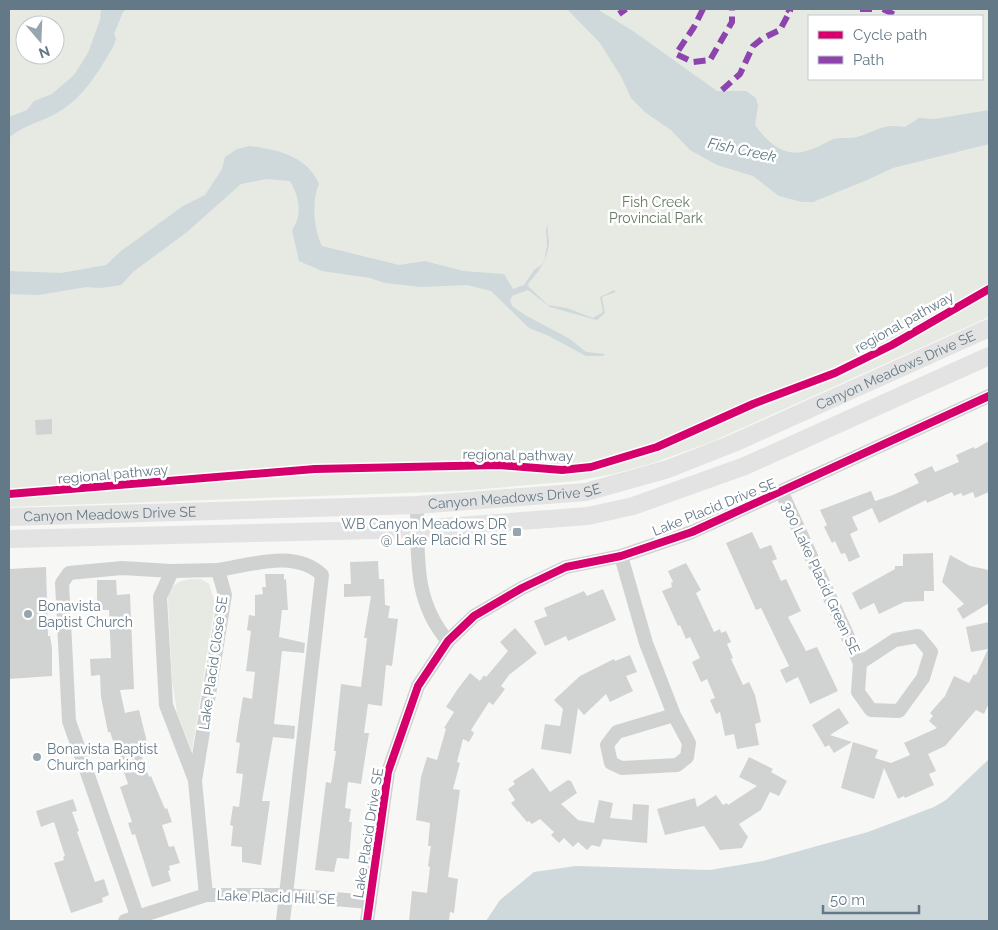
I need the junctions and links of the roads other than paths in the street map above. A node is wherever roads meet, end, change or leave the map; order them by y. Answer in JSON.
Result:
{"nodes":[{"id":1,"x":989,"y":328,"type":"edge"},
{"id":2,"x":989,"y":356,"type":"edge"},
{"id":3,"x":989,"y":396,"type":"edge"},
{"id":4,"x":782,"y":493,"type":"junction"},
{"id":5,"x":417,"y":505,"type":"junction"},
{"id":6,"x":9,"y":517,"type":"edge"},
{"id":7,"x":417,"y":529,"type":"junction"},
{"id":8,"x":9,"y":539,"type":"edge"},
{"id":9,"x":621,"y":556,"type":"junction"},
{"id":10,"x":218,"y":570,"type":"junction"},
{"id":11,"x":172,"y":571,"type":"junction"},
{"id":12,"x":448,"y":641,"type":"junction"},
{"id":13,"x":860,"y":663,"type":"junction"},
{"id":14,"x":674,"y":715,"type":"junction"},
{"id":15,"x":195,"y":781,"type":"junction"},
{"id":16,"x":206,"y":894,"type":"junction"},
{"id":17,"x":285,"y":895,"type":"junction"},
{"id":18,"x":370,"y":902,"type":"junction"},
{"id":19,"x":134,"y":920,"type":"edge"},
{"id":20,"x":283,"y":921,"type":"edge"},
{"id":21,"x":366,"y":921,"type":"edge"}],
"edges":[{"from":1,"to":5,"type":"main road","name":"Canyon Meadows Drive SE"},
{"from":2,"to":7,"type":"main road","name":"Canyon Meadows Drive SE"},
{"from":3,"to":4,"type":"street","name":"Lake Placid Drive SE"},
{"from":4,"to":9,"type":"street","name":"Lake Placid Drive SE"},
{"from":4,"to":13,"type":"street","name":"300 Lake Placid Green SE"},
{"from":5,"to":6,"type":"main road","name":"Canyon Meadows Drive SE"},
{"from":5,"to":7,"type":"street"},
{"from":7,"to":8,"type":"main road","name":"Canyon Meadows Drive SE"},
{"from":7,"to":12,"type":"street"},
{"from":9,"to":12,"type":"street","name":"Lake Placid Drive SE"},
{"from":9,"to":14,"type":"street"},
{"from":10,"to":11,"type":"street"},
{"from":10,"to":15,"type":"street","name":"Lake Placid Close SE"},
{"from":10,"to":17,"type":"street"},
{"from":11,"to":15,"type":"street","name":"Lake Placid Close SE"},
{"from":11,"to":19,"type":"street"},
{"from":12,"to":18,"type":"street","name":"Lake Placid Drive SE"},
{"from":13,"to":13,"type":"street","name":"300 Lake Placid Green SE"},
{"from":14,"to":14,"type":"street"},
{"from":15,"to":16,"type":"street","name":"Lake Placid Close SE"},
{"from":16,"to":17,"type":"street","name":"Lake Placid Hill SE"},
{"from":16,"to":19,"type":"street","name":"Lake Placid Hill SE"},
{"from":17,"to":18,"type":"street","name":"Lake Placid Hill SE"},
{"from":17,"to":20,"type":"street"},
{"from":18,"to":21,"type":"street","name":"Lake Placid Drive SE"}]}
